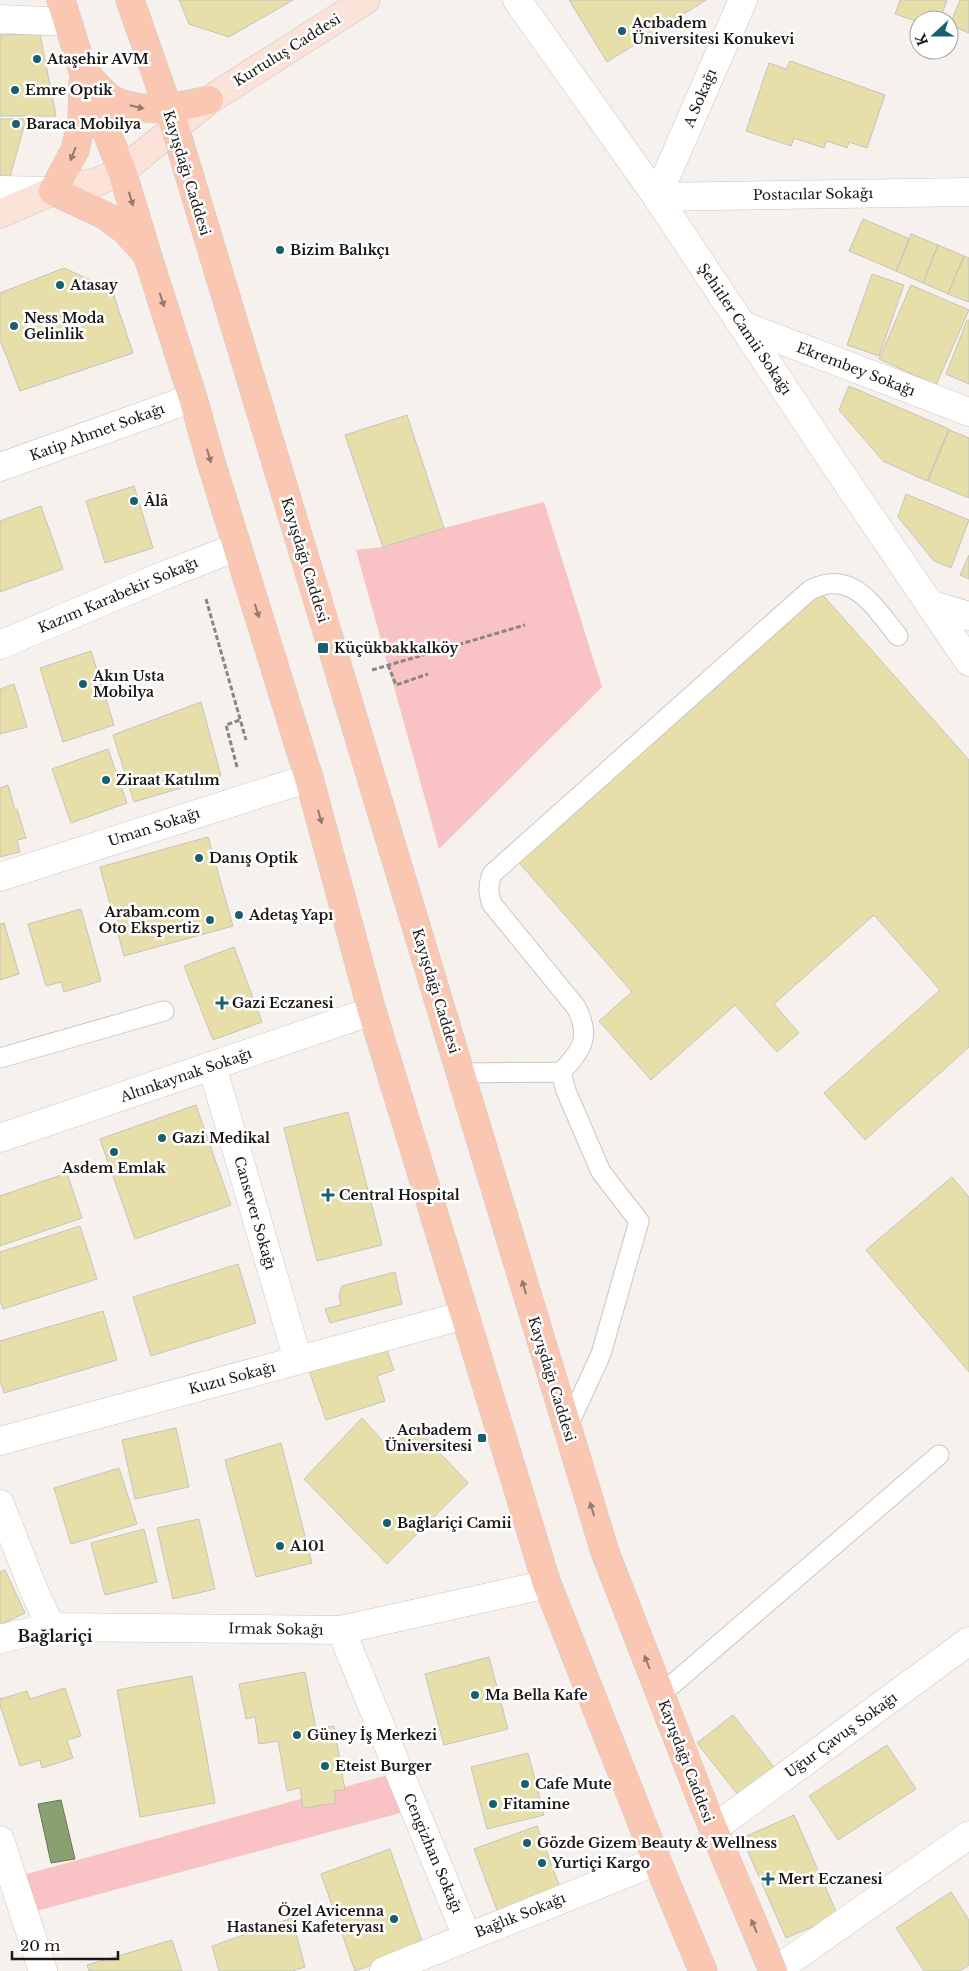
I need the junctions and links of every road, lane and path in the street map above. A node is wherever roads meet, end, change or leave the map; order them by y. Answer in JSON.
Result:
{"nodes":[{"id":1,"x":130,"y":0,"type":"edge"},
{"id":2,"x":366,"y":0,"type":"edge"},
{"id":3,"x":517,"y":0,"type":"edge"},
{"id":4,"x":742,"y":0,"type":"edge"},
{"id":5,"x":65,"y":11,"type":"edge"},
{"id":6,"x":0,"y":19,"type":"edge"},
{"id":7,"x":83,"y":71,"type":"junction"},
{"id":8,"x":172,"y":119,"type":"junction"},
{"id":9,"x":122,"y":170,"type":"junction"},
{"id":10,"x":0,"y":190,"type":"edge"},
{"id":11,"x":53,"y":191,"type":"junction"},
{"id":12,"x":969,"y":192,"type":"edge"},
{"id":13,"x":657,"y":196,"type":"junction"},
{"id":14,"x":0,"y":214,"type":"edge"},
{"id":15,"x":147,"y":254,"type":"junction"},
{"id":16,"x":742,"y":325,"type":"junction"},
{"id":17,"x":193,"y":398,"type":"junction"},
{"id":18,"x":969,"y":412,"type":"edge"},
{"id":19,"x":0,"y":467,"type":"edge"},
{"id":20,"x":237,"y":547,"type":"junction"},
{"id":21,"x":206,"y":599,"type":"dead end"},
{"id":22,"x":929,"y":604,"type":"junction"},
{"id":23,"x":969,"y":616,"type":"edge"},
{"id":24,"x":525,"y":625,"type":"dead end"},
{"id":25,"x":898,"y":636,"type":"dead end"},
{"id":26,"x":0,"y":645,"type":"edge"},
{"id":27,"x":969,"y":662,"type":"edge"},
{"id":28,"x":388,"y":665,"type":"junction"},
{"id":29,"x":428,"y":674,"type":"dead end"},
{"id":30,"x":341,"y":679,"type":"junction"},
{"id":31,"x":240,"y":720,"type":"junction"},
{"id":32,"x":246,"y":740,"type":"dead end"},
{"id":33,"x":309,"y":778,"type":"junction"},
{"id":34,"x":246,"y":798,"type":"junction"},
{"id":35,"x":0,"y":877,"type":"edge"},
{"id":36,"x":164,"y":1011,"type":"dead end"},
{"id":37,"x":372,"y":1011,"type":"junction"},
{"id":38,"x":0,"y":1058,"type":"edge"},
{"id":39,"x":212,"y":1066,"type":"junction"},
{"id":40,"x":561,"y":1072,"type":"junction"},
{"id":41,"x":460,"y":1073,"type":"junction"},
{"id":42,"x":0,"y":1138,"type":"edge"},
{"id":43,"x":465,"y":1315,"type":"junction"},
{"id":44,"x":298,"y":1360,"type":"junction"},
{"id":45,"x":567,"y":1428,"type":"junction"},
{"id":46,"x":0,"y":1441,"type":"edge"},
{"id":47,"x":939,"y":1454,"type":"dead end"},
{"id":48,"x":0,"y":1504,"type":"edge"},
{"id":49,"x":546,"y":1581,"type":"junction"},
{"id":50,"x":51,"y":1627,"type":"junction"},
{"id":51,"x":341,"y":1630,"type":"junction"},
{"id":52,"x":0,"y":1639,"type":"edge"},
{"id":53,"x":969,"y":1641,"type":"edge"},
{"id":54,"x":660,"y":1695,"type":"junction"},
{"id":55,"x":713,"y":1829,"type":"junction"},
{"id":56,"x":969,"y":1835,"type":"edge"},
{"id":57,"x":0,"y":1840,"type":"edge"},
{"id":58,"x":657,"y":1861,"type":"junction"},
{"id":59,"x":467,"y":1937,"type":"junction"},
{"id":60,"x":43,"y":1971,"type":"edge"},
{"id":61,"x":384,"y":1971,"type":"edge"},
{"id":62,"x":703,"y":1971,"type":"edge"},
{"id":63,"x":774,"y":1971,"type":"edge"}],
"edges":[{"from":1,"to":8,"type":"main road","name":"Kayışdağı Caddesi"},
{"from":2,"to":8,"type":"main road","name":"Kurtuluş Caddesi"},
{"from":3,"to":13,"type":"street","name":"Şehitler Camii Sokağı"},
{"from":4,"to":13,"type":"street","name":"A Sokağı"},
{"from":5,"to":6,"type":"street"},
{"from":5,"to":7,"type":"main road"},
{"from":7,"to":8,"type":"main road","one_way":true},
{"from":7,"to":9,"type":"main road"},
{"from":7,"to":11,"type":"main road","one_way":true},
{"from":8,"to":9,"type":"main road"},
{"from":8,"to":30,"type":"main road","name":"Kayışdağı Caddesi"},
{"from":9,"to":11,"type":"main road"},
{"from":9,"to":15,"type":"main road","one_way":true},
{"from":10,"to":11,"type":"street"},
{"from":11,"to":14,"type":"main road"},
{"from":11,"to":15,"type":"main road"},
{"from":12,"to":13,"type":"street","name":"Postacılar Sokağı"},
{"from":13,"to":16,"type":"street","name":"Şehitler Camii Sokağı"},
{"from":15,"to":17,"type":"main road","one_way":true},
{"from":16,"to":18,"type":"street","name":"Ekrembey Sokağı"},
{"from":16,"to":22,"type":"street","name":"Şehitler Camii Sokağı"},
{"from":17,"to":19,"type":"street","name":"Katip Ahmet Sokağı"},
{"from":17,"to":20,"type":"main road","one_way":true},
{"from":20,"to":26,"type":"street","name":"Kazım Karabekir Sokağı"},
{"from":20,"to":33,"type":"main road","one_way":true},
{"from":21,"to":31,"type":"path"},
{"from":22,"to":23,"type":"street"},
{"from":22,"to":27,"type":"street","name":"Şehitler Camii Sokağı"},
{"from":24,"to":28,"type":"path"},
{"from":25,"to":40,"type":"lane"},
{"from":28,"to":29,"type":"path"},
{"from":28,"to":30,"type":"path"},
{"from":30,"to":41,"type":"main road","name":"Kayışdağı Caddesi"},
{"from":31,"to":32,"type":"path"},
{"from":31,"to":34,"type":"path"},
{"from":33,"to":34,"type":"street","name":"Uman Sokağı"},
{"from":33,"to":37,"type":"main road","one_way":true},
{"from":34,"to":35,"type":"street","name":"Uman Sokağı"},
{"from":36,"to":38,"type":"lane"},
{"from":37,"to":39,"type":"street","name":"Altınkaynak Sokağı"},
{"from":37,"to":43,"type":"main road"},
{"from":39,"to":42,"type":"street","name":"Altınkaynak Sokağı"},
{"from":39,"to":44,"type":"street","name":"Cansever Sokağı"},
{"from":40,"to":41,"type":"lane"},
{"from":40,"to":45,"type":"lane"},
{"from":45,"to":41,"type":"main road","name":"Kayışdağı Caddesi","one_way":true},
{"from":43,"to":44,"type":"street","name":"Kuzu Sokağı"},
{"from":43,"to":49,"type":"main road"},
{"from":44,"to":46,"type":"street","name":"Kuzu Sokağı"},
{"from":54,"to":45,"type":"main road","name":"Kayışdağı Caddesi","one_way":true},
{"from":47,"to":54,"type":"lane"},
{"from":48,"to":50,"type":"street"},
{"from":49,"to":51,"type":"street","name":"Irmak Sokağı"},
{"from":49,"to":58,"type":"main road"},
{"from":50,"to":51,"type":"street","name":"Irmak Sokağı"},
{"from":50,"to":52,"type":"street","name":"Irmak Sokağı"},
{"from":51,"to":59,"type":"street","name":"Cengizhan Sokağı"},
{"from":53,"to":55,"type":"street","name":"Uğur Çavuş Sokağı"},
{"from":54,"to":55,"type":"main road","name":"Kayışdağı Caddesi"},
{"from":63,"to":55,"type":"main road","name":"Kayışdağı Caddesi","one_way":true},
{"from":56,"to":63,"type":"street"},
{"from":57,"to":60,"type":"street"},
{"from":58,"to":59,"type":"street","name":"Bağlık Sokağı"},
{"from":58,"to":62,"type":"main road"},
{"from":59,"to":61,"type":"street","name":"Bağlık Sokağı"}]}
